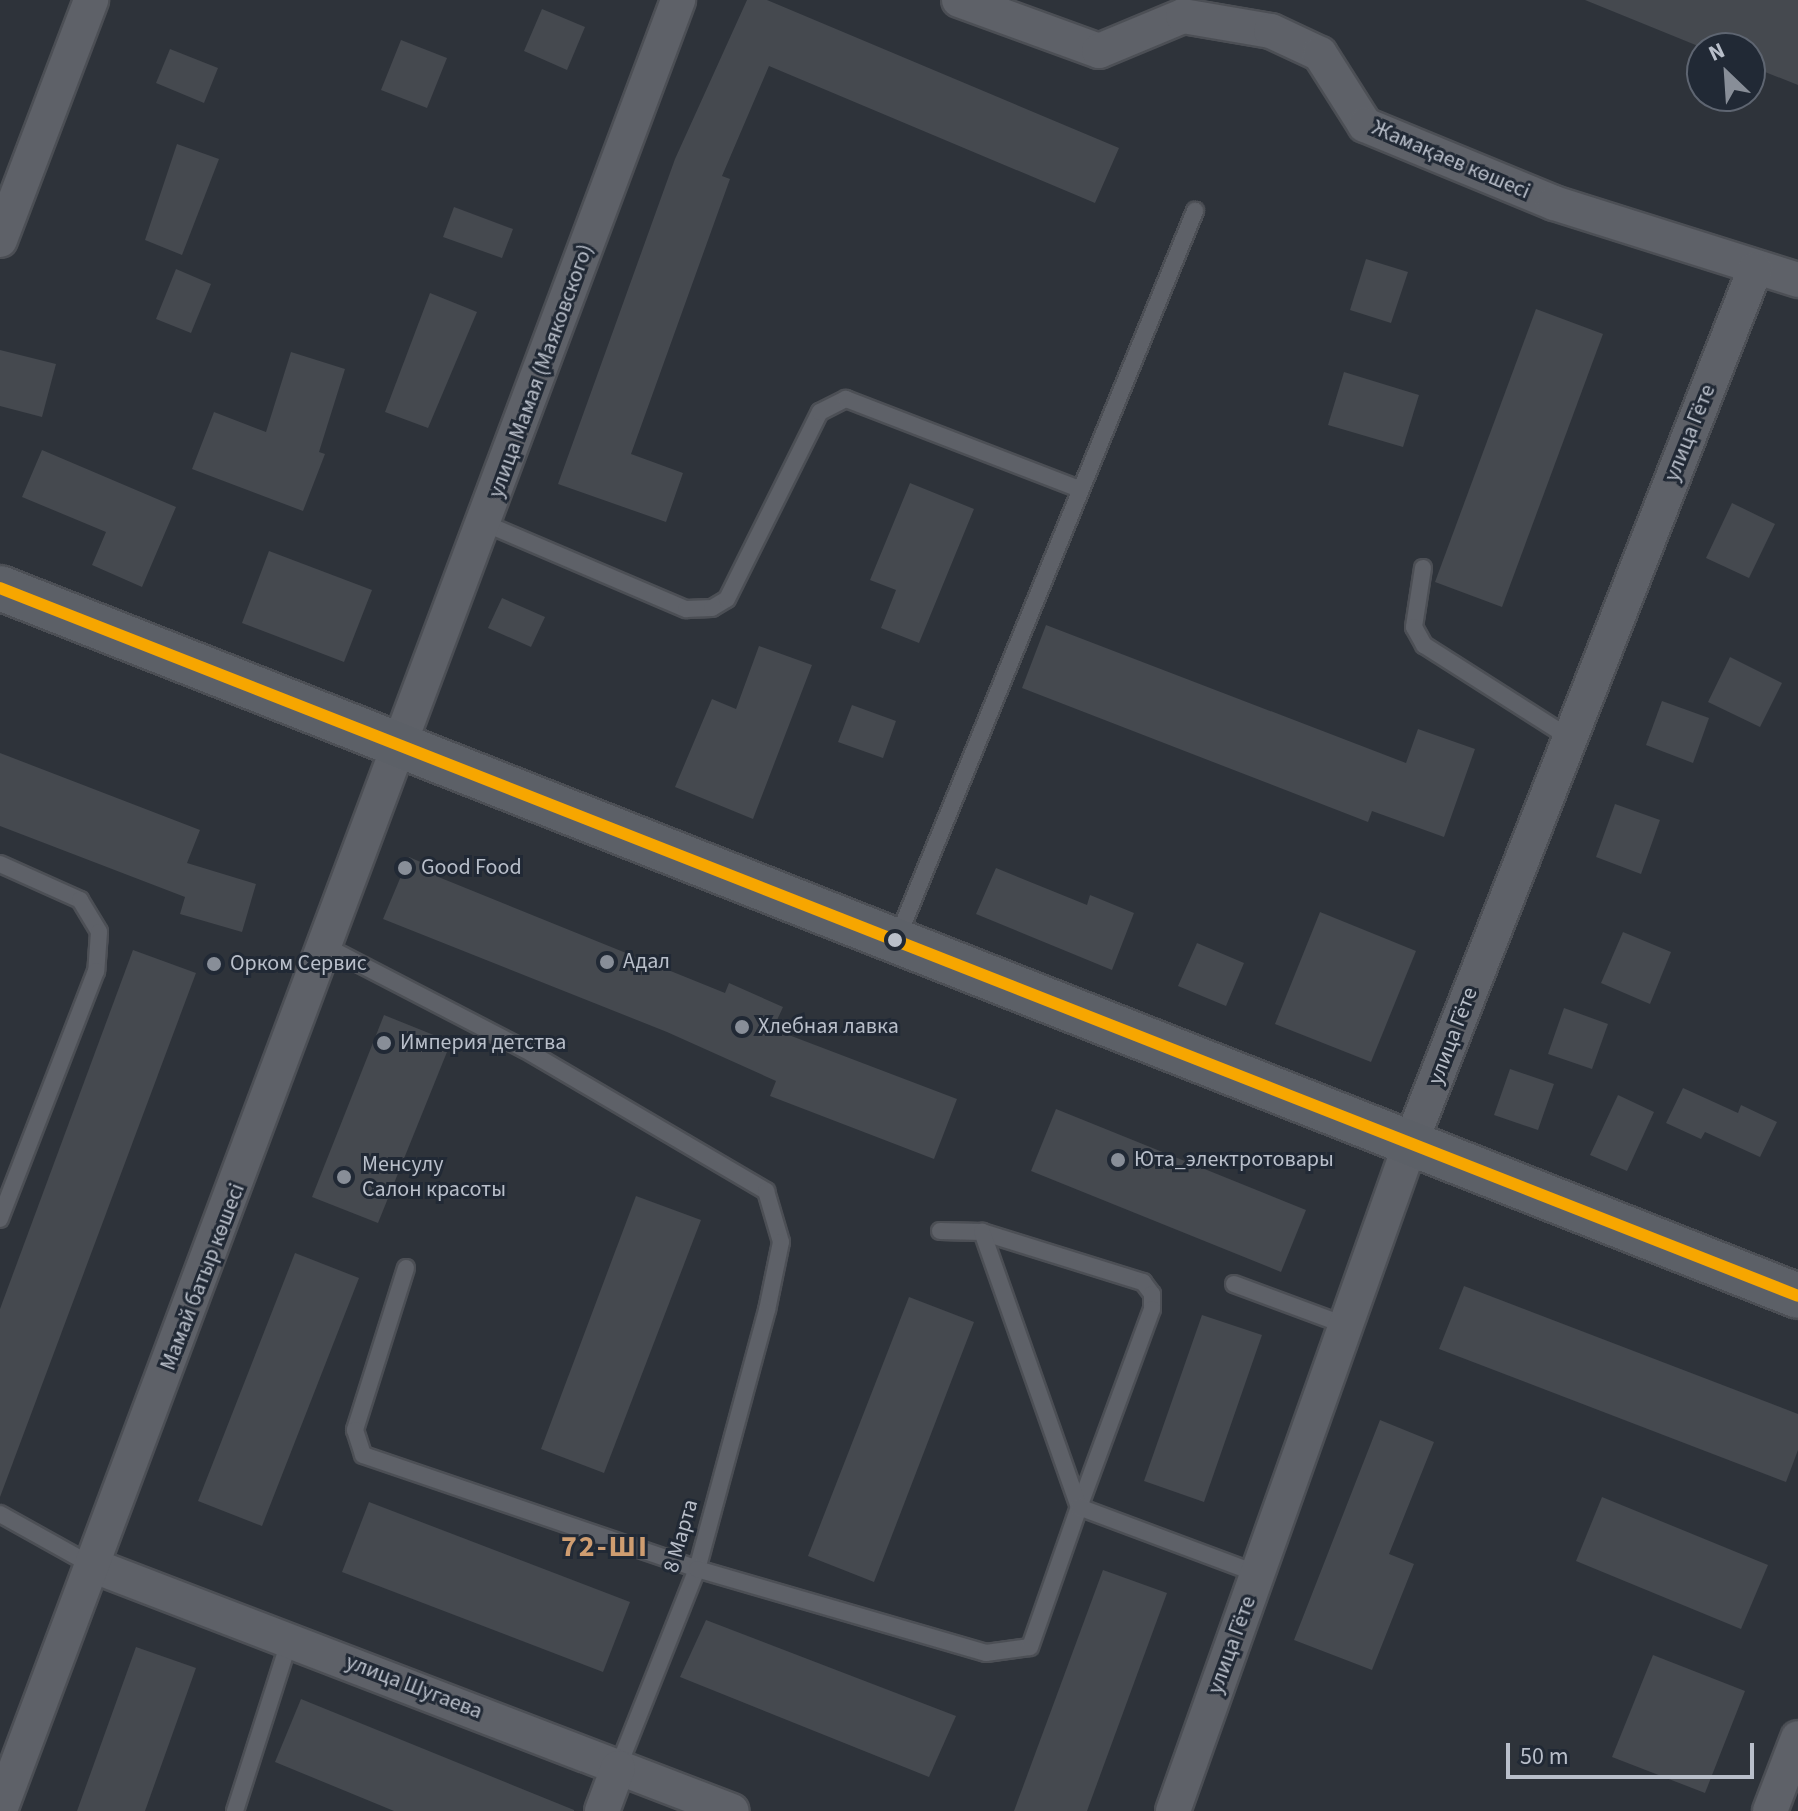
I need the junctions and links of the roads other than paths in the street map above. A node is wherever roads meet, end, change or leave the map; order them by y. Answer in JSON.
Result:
{"nodes":[{"id":1,"x":91,"y":0,"type":"edge"},
{"id":2,"x":678,"y":0,"type":"edge"},
{"id":3,"x":961,"y":0,"type":"edge"},
{"id":4,"x":1195,"y":211,"type":"dead end"},
{"id":5,"x":0,"y":240,"type":"edge"},
{"id":6,"x":1755,"y":269,"type":"junction"},
{"id":7,"x":1798,"y":280,"type":"edge"},
{"id":8,"x":1079,"y":489,"type":"junction"},
{"id":9,"x":484,"y":523,"type":"junction"},
{"id":10,"x":1423,"y":568,"type":"dead end"},
{"id":11,"x":0,"y":588,"type":"edge"},
{"id":12,"x":1570,"y":738,"type":"junction"},
{"id":13,"x":403,"y":742,"type":"junction"},
{"id":14,"x":0,"y":864,"type":"edge"},
{"id":15,"x":897,"y":939,"type":"junction"},
{"id":16,"x":327,"y":947,"type":"junction"},
{"id":17,"x":1412,"y":1139,"type":"junction"},
{"id":18,"x":0,"y":1219,"type":"edge"},
{"id":19,"x":940,"y":1231,"type":"dead end"},
{"id":20,"x":982,"y":1232,"type":"junction"},
{"id":21,"x":406,"y":1268,"type":"dead end"},
{"id":22,"x":1234,"y":1284,"type":"dead end"},
{"id":23,"x":1798,"y":1296,"type":"edge"},
{"id":24,"x":1345,"y":1325,"type":"junction"},
{"id":25,"x":1079,"y":1507,"type":"junction"},
{"id":26,"x":0,"y":1514,"type":"edge"},
{"id":27,"x":94,"y":1566,"type":"junction"},
{"id":28,"x":697,"y":1569,"type":"junction"},
{"id":29,"x":1258,"y":1574,"type":"junction"},
{"id":30,"x":290,"y":1639,"type":"junction"},
{"id":31,"x":1798,"y":1738,"type":"edge"},
{"id":32,"x":618,"y":1768,"type":"junction"},
{"id":33,"x":0,"y":1810,"type":"edge"},
{"id":34,"x":235,"y":1811,"type":"edge"},
{"id":35,"x":602,"y":1811,"type":"edge"},
{"id":36,"x":732,"y":1811,"type":"edge"},
{"id":37,"x":1173,"y":1811,"type":"edge"},
{"id":38,"x":1770,"y":1811,"type":"edge"}],
"edges":[{"from":1,"to":5,"type":"street"},
{"from":2,"to":9,"type":"street","name":"улица Мамая (Маяковского)"},
{"from":3,"to":6,"type":"street","name":"Жамақаев көшесі"},
{"from":4,"to":8,"type":"lane"},
{"from":6,"to":7,"type":"street","name":"Жамақаев көшесі"},
{"from":6,"to":12,"type":"street","name":"улица Гёте"},
{"from":8,"to":9,"type":"lane"},
{"from":8,"to":15,"type":"lane"},
{"from":9,"to":13,"type":"street","name":"улица Мамая (Маяковского)"},
{"from":10,"to":12,"type":"lane"},
{"from":11,"to":13,"type":"main road"},
{"from":12,"to":17,"type":"street","name":"улица Гёте"},
{"from":13,"to":15,"type":"main road"},
{"from":13,"to":16,"type":"street","name":"Мамай батыр көшесі"},
{"from":14,"to":18,"type":"lane"},
{"from":15,"to":17,"type":"main road"},
{"from":16,"to":27,"type":"street","name":"Мамай батыр көшесі"},
{"from":16,"to":28,"type":"lane","name":"8 Марта"},
{"from":17,"to":23,"type":"main road"},
{"from":17,"to":24,"type":"street","name":"улица Гёте"},
{"from":19,"to":20,"type":"lane"},
{"from":20,"to":25,"type":"lane"},
{"from":20,"to":25,"type":"lane"},
{"from":21,"to":28,"type":"lane"},
{"from":22,"to":24,"type":"lane"},
{"from":24,"to":29,"type":"street","name":"улица Гёте"},
{"from":25,"to":28,"type":"lane"},
{"from":25,"to":29,"type":"lane"},
{"from":26,"to":27,"type":"lane"},
{"from":27,"to":30,"type":"street","name":"улица Шугаева"},
{"from":27,"to":33,"type":"street","name":"Мамай батыр көшесі"},
{"from":28,"to":32,"type":"lane","name":"8 Марта"},
{"from":29,"to":37,"type":"street","name":"улица Гёте"},
{"from":30,"to":32,"type":"street","name":"улица Шугаева"},
{"from":30,"to":34,"type":"lane"},
{"from":31,"to":38,"type":"street"},
{"from":32,"to":35,"type":"street"},
{"from":32,"to":36,"type":"street","name":"улица Шугаева"}]}
